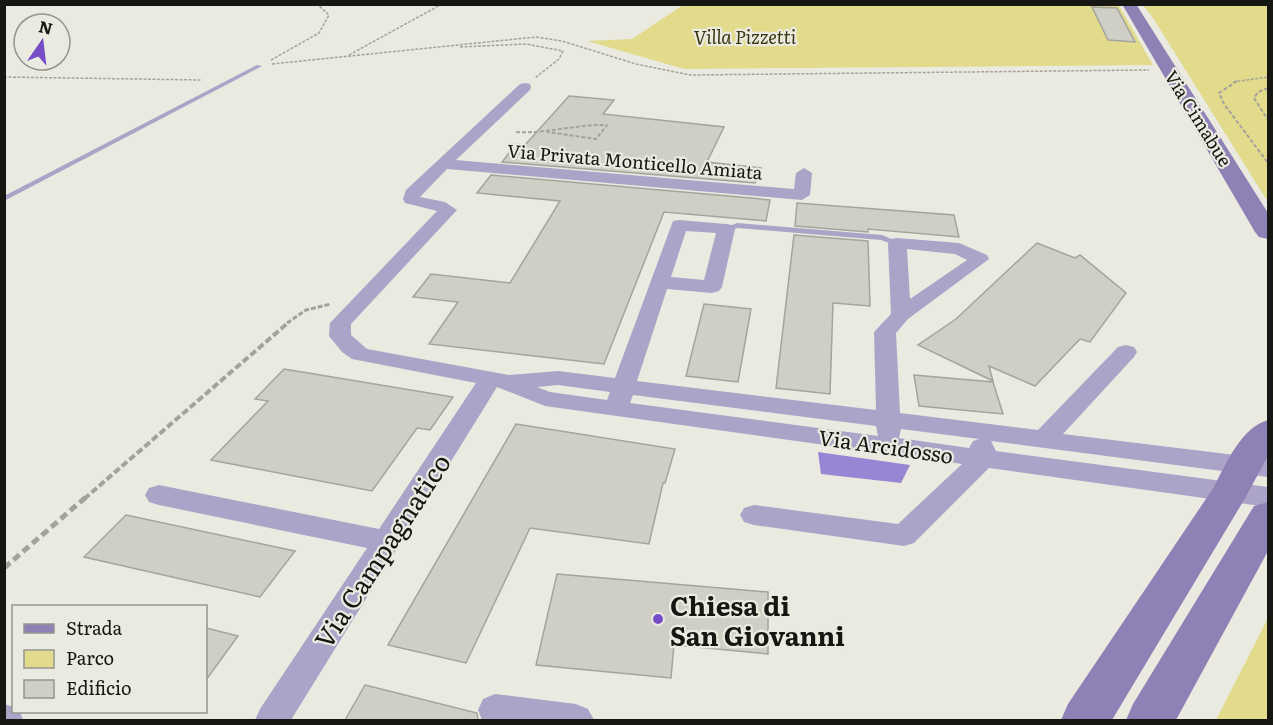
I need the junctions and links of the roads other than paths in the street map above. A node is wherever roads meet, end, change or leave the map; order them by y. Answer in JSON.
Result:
{"nodes":[{"id":1,"x":1129,"y":4,"type":"edge"},
{"id":2,"x":259,"y":66,"type":"road end"},
{"id":3,"x":525,"y":87,"type":"road end"},
{"id":4,"x":443,"y":164,"type":"junction"},
{"id":5,"x":804,"y":173,"type":"dead end"},
{"id":6,"x":4,"y":199,"type":"edge"},
{"id":7,"x":726,"y":229,"type":"junction"},
{"id":8,"x":1269,"y":232,"type":"edge"},
{"id":9,"x":897,"y":243,"type":"junction"},
{"id":10,"x":659,"y":282,"type":"junction"},
{"id":11,"x":901,"y":315,"type":"junction"},
{"id":12,"x":1126,"y":352,"type":"dead end"},
{"id":13,"x":499,"y":381,"type":"junction"},
{"id":14,"x":620,"y":398,"type":"junction"},
{"id":15,"x":888,"y":419,"type":"junction"},
{"id":16,"x":980,"y":430,"type":"junction"},
{"id":17,"x":1269,"y":431,"type":"edge"},
{"id":18,"x":1044,"y":439,"type":"junction"},
{"id":19,"x":889,"y":445,"type":"junction"},
{"id":20,"x":984,"y":458,"type":"junction"},
{"id":21,"x":1253,"y":480,"type":"edge"},
{"id":22,"x":159,"y":495,"type":"dead end"},
{"id":23,"x":754,"y":515,"type":"dead end"},
{"id":24,"x":1269,"y":516,"type":"edge"},
{"id":25,"x":387,"y":541,"type":"junction"},
{"id":26,"x":495,"y":710,"type":"dead end"},
{"id":27,"x":272,"y":720,"type":"edge"},
{"id":28,"x":576,"y":720,"type":"edge"},
{"id":29,"x":1086,"y":720,"type":"edge"},
{"id":30,"x":1150,"y":720,"type":"edge"}],
"edges":[{"from":1,"to":8,"type":"main road","name":"Via Cimabue"},
{"from":2,"to":6,"type":"lane"},
{"from":3,"to":4,"type":"street","name":"Via Arcidosso"},
{"from":4,"to":5,"type":"street","name":"Via Privata Monticello Amiata"},
{"from":4,"to":13,"type":"street","name":"Via Arcidosso"},
{"from":7,"to":9,"type":"lane"},
{"from":7,"to":10,"type":"street"},
{"from":7,"to":10,"type":"street"},
{"from":9,"to":11,"type":"street"},
{"from":9,"to":11,"type":"street"},
{"from":10,"to":14,"type":"street"},
{"from":11,"to":15,"type":"street"},
{"from":12,"to":18,"type":"street"},
{"from":13,"to":14,"type":"street","name":"Via Arcidosso"},
{"from":13,"to":25,"type":"street","name":"Via Campagnatico"},
{"from":14,"to":15,"type":"street","name":"Via Arcidosso"},
{"from":14,"to":19,"type":"street","name":"Via Arcidosso"},
{"from":15,"to":16,"type":"street","name":"Via Arcidosso"},
{"from":15,"to":19,"type":"street"},
{"from":16,"to":18,"type":"street","name":"Via Arcidosso"},
{"from":16,"to":20,"type":"street"},
{"from":17,"to":21,"type":"main road"},
{"from":18,"to":21,"type":"street","name":"Via Arcidosso"},
{"from":19,"to":20,"type":"street","name":"Via Arcidosso"},
{"from":20,"to":21,"type":"street","name":"Via Arcidosso"},
{"from":20,"to":23,"type":"street"},
{"from":21,"to":29,"type":"main road"},
{"from":22,"to":25,"type":"street"},
{"from":24,"to":30,"type":"main road"},
{"from":25,"to":27,"type":"street","name":"Via Campagnatico"},
{"from":26,"to":28,"type":"street"}]}
